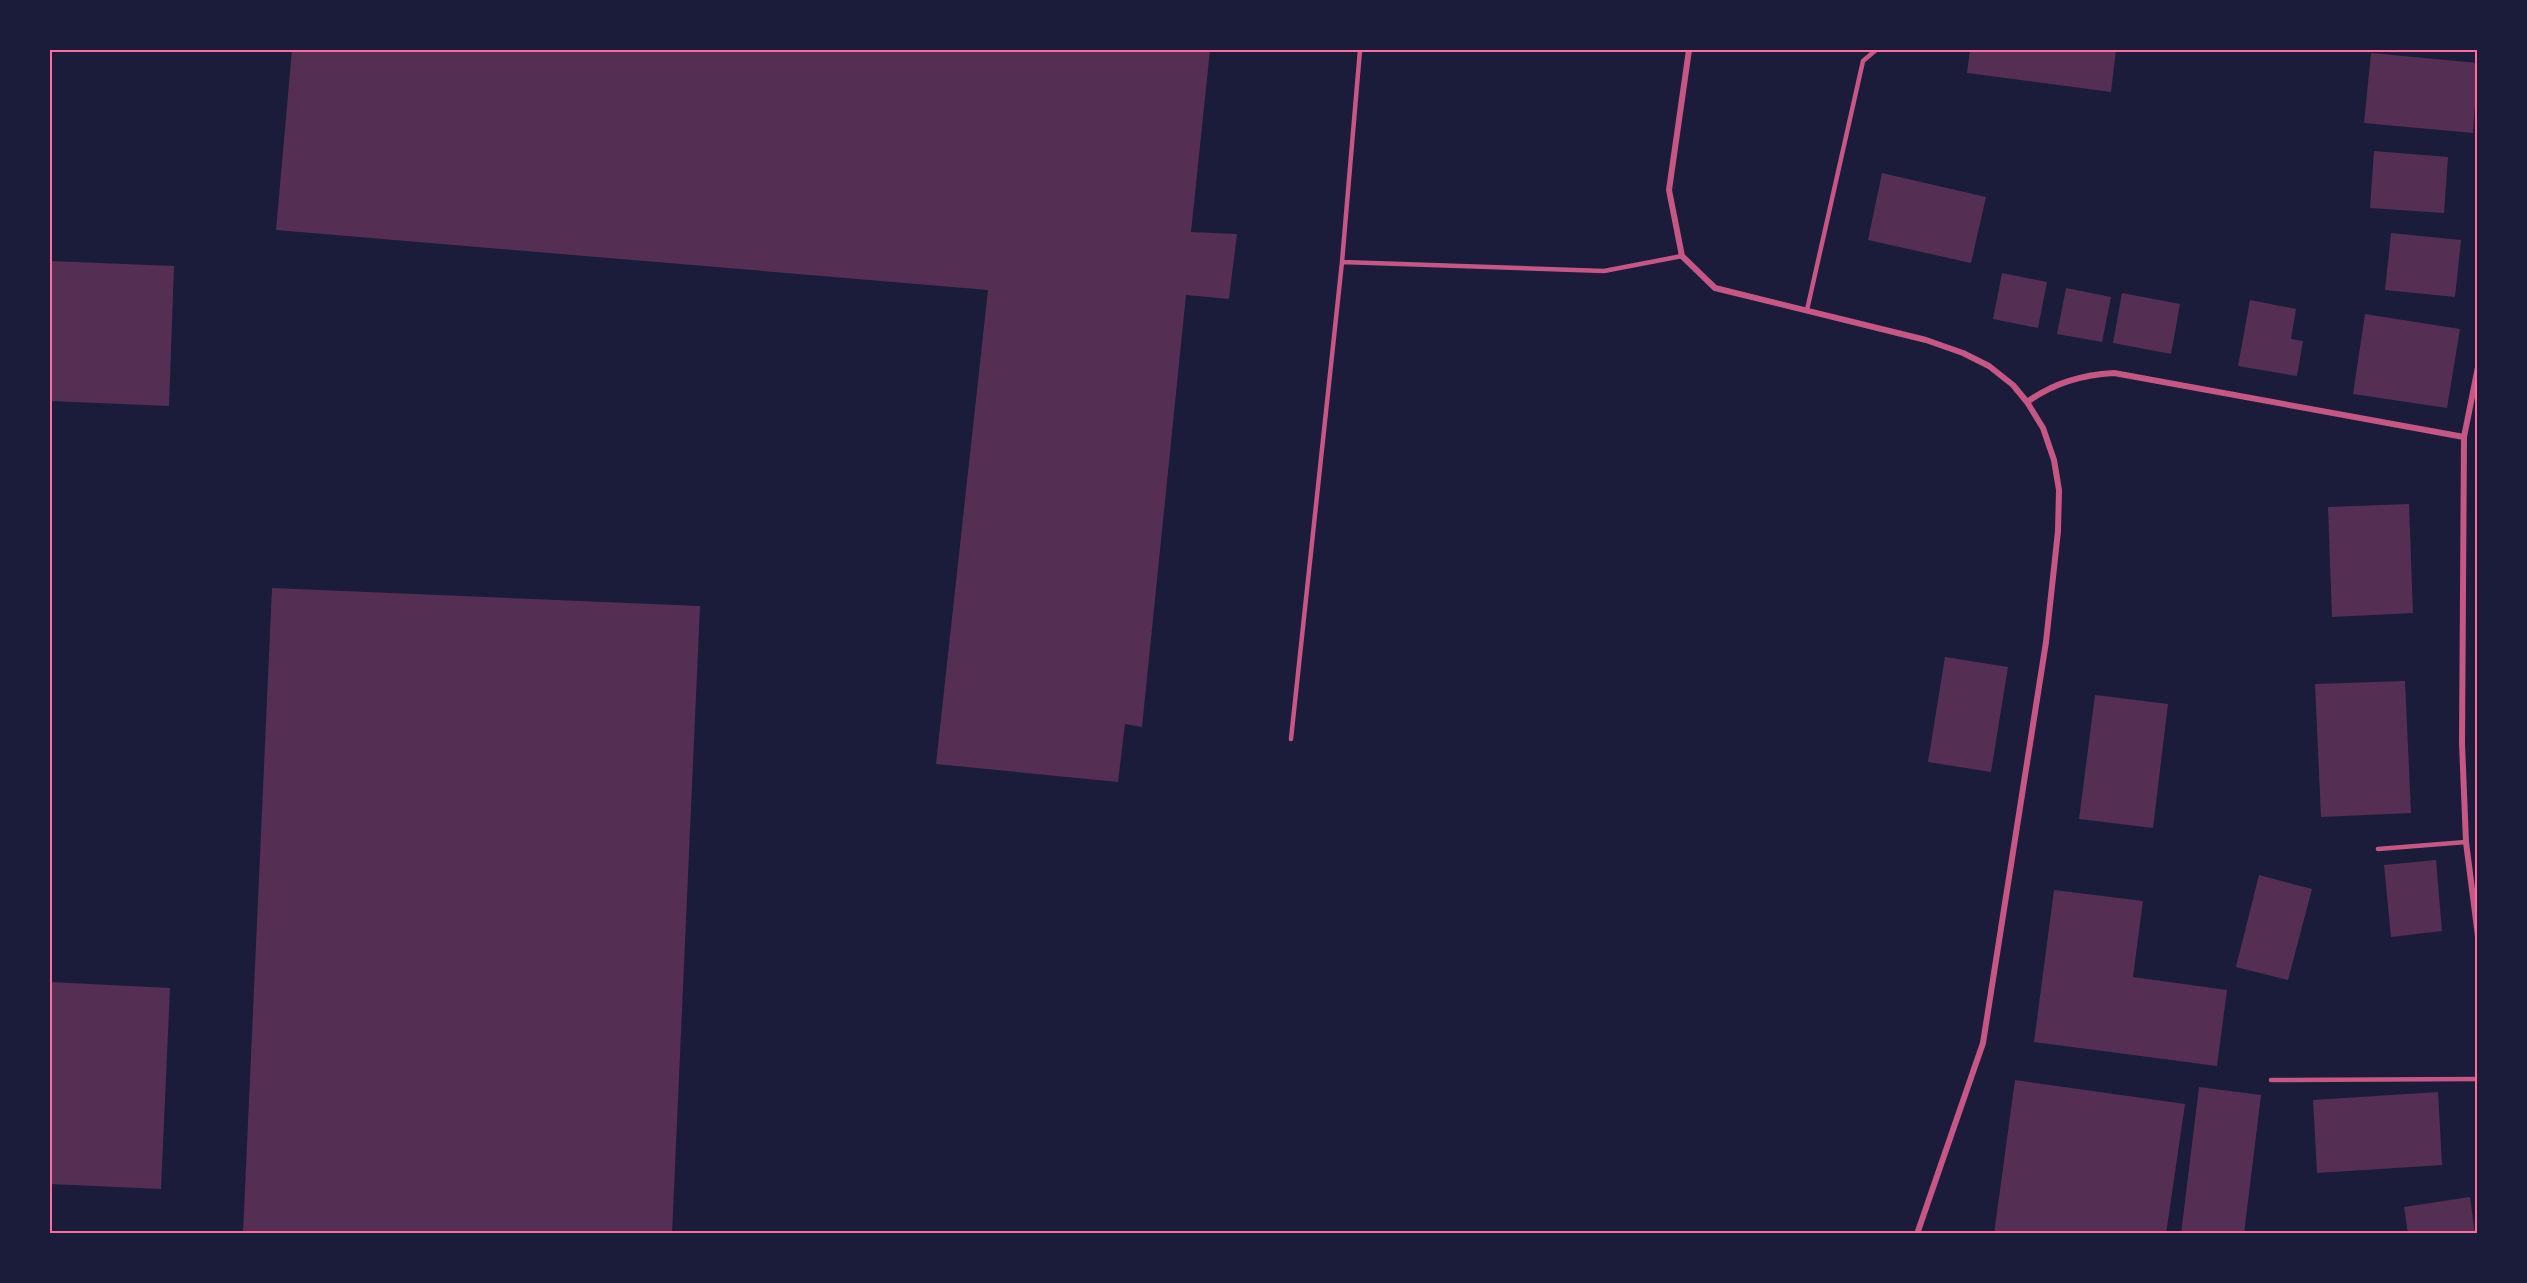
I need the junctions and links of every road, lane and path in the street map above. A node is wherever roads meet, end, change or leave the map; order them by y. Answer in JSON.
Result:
{"nodes":[{"id":1,"x":1360,"y":50,"type":"edge"},
{"id":2,"x":1689,"y":50,"type":"edge"},
{"id":3,"x":1876,"y":50,"type":"edge"},
{"id":4,"x":1682,"y":256,"type":"junction"},
{"id":5,"x":1342,"y":262,"type":"junction"},
{"id":6,"x":1808,"y":310,"type":"junction"},
{"id":7,"x":2478,"y":367,"type":"edge"},
{"id":8,"x":2027,"y":402,"type":"junction"},
{"id":9,"x":2464,"y":437,"type":"junction"},
{"id":10,"x":1291,"y":739,"type":"dead end"},
{"id":11,"x":2466,"y":842,"type":"junction"},
{"id":12,"x":2378,"y":849,"type":"dead end"},
{"id":13,"x":2478,"y":936,"type":"edge"},
{"id":14,"x":2478,"y":1078,"type":"edge"},
{"id":15,"x":2271,"y":1080,"type":"dead end"},
{"id":16,"x":1917,"y":1233,"type":"edge"}],
"edges":[{"from":1,"to":5,"type":"lane"},
{"from":2,"to":4,"type":"street"},
{"from":3,"to":6,"type":"lane"},
{"from":4,"to":5,"type":"lane"},
{"from":4,"to":6,"type":"street"},
{"from":5,"to":10,"type":"lane"},
{"from":6,"to":8,"type":"street"},
{"from":7,"to":9,"type":"street"},
{"from":8,"to":9,"type":"street"},
{"from":8,"to":16,"type":"street"},
{"from":9,"to":11,"type":"street"},
{"from":11,"to":12,"type":"lane"},
{"from":11,"to":13,"type":"street"},
{"from":14,"to":15,"type":"lane"}]}
